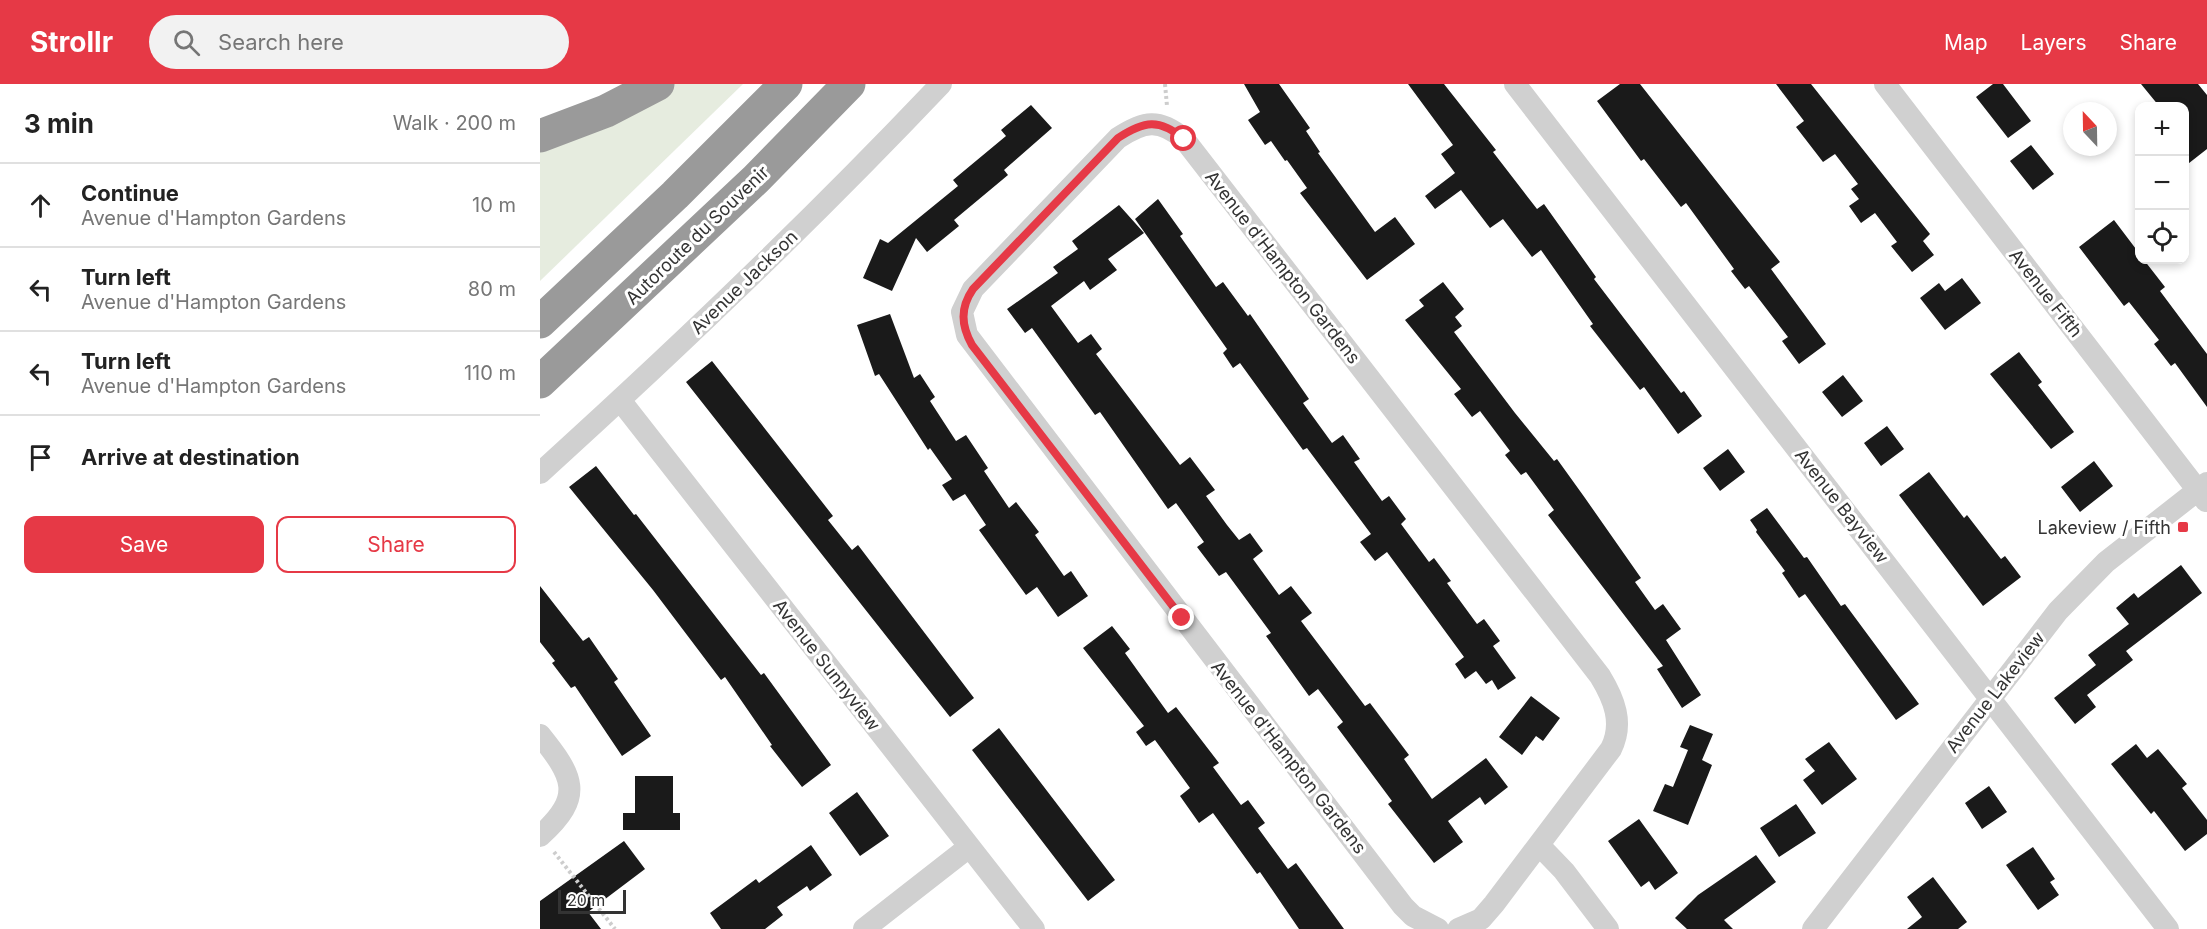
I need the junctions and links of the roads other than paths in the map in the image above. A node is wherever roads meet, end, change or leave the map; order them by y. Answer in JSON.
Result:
{"nodes":[{"id":1,"x":658,"y":84,"type":"edge"},
{"id":2,"x":786,"y":84,"type":"edge"},
{"id":3,"x":849,"y":84,"type":"edge"},
{"id":4,"x":941,"y":84,"type":"edge"},
{"id":5,"x":1515,"y":84,"type":"edge"},
{"id":6,"x":1885,"y":84,"type":"edge"},
{"id":7,"x":540,"y":136,"type":"edge"},
{"id":8,"x":540,"y":322,"type":"edge"},
{"id":9,"x":540,"y":382,"type":"edge"},
{"id":10,"x":620,"y":400,"type":"junction"},
{"id":11,"x":540,"y":473,"type":"edge"},
{"id":12,"x":2204,"y":492,"type":"edge"},
{"id":13,"x":1990,"y":699,"type":"junction"},
{"id":14,"x":540,"y":735,"type":"edge"},
{"id":15,"x":544,"y":840,"type":"edge"},
{"id":16,"x":1539,"y":845,"type":"junction"},
{"id":17,"x":969,"y":847,"type":"junction"},
{"id":18,"x":864,"y":929,"type":"edge"},
{"id":19,"x":1034,"y":929,"type":"edge"},
{"id":20,"x":1438,"y":929,"type":"edge"},
{"id":21,"x":1458,"y":929,"type":"edge"},
{"id":22,"x":1608,"y":929,"type":"edge"},
{"id":23,"x":1813,"y":929,"type":"edge"},
{"id":24,"x":2168,"y":929,"type":"edge"}],
"edges":[{"from":1,"to":7,"type":"highway"},
{"from":2,"to":8,"type":"highway"},
{"from":3,"to":9,"type":"highway","name":"Autoroute du Souvenir"},
{"from":4,"to":10,"type":"street","name":"Avenue Jackson"},
{"from":5,"to":13,"type":"street","name":"Avenue Bayview"},
{"from":6,"to":12,"type":"street","name":"Avenue Fifth"},
{"from":10,"to":11,"type":"street","name":"Avenue Jackson"},
{"from":10,"to":17,"type":"street","name":"Avenue Sunnyview"},
{"from":12,"to":13,"type":"street","name":"Avenue Lakeview"},
{"from":13,"to":23,"type":"street","name":"Avenue Lakeview"},
{"from":13,"to":24,"type":"street","name":"Avenue Bayview"},
{"from":14,"to":15,"type":"street"},
{"from":16,"to":20,"type":"street","name":"Avenue d'Hampton Gardens"},
{"from":16,"to":21,"type":"street","name":"Avenue d'Hampton Gardens"},
{"from":16,"to":22,"type":"street"},
{"from":17,"to":18,"type":"street"},
{"from":17,"to":19,"type":"street","name":"Avenue Sunnyview"}]}
